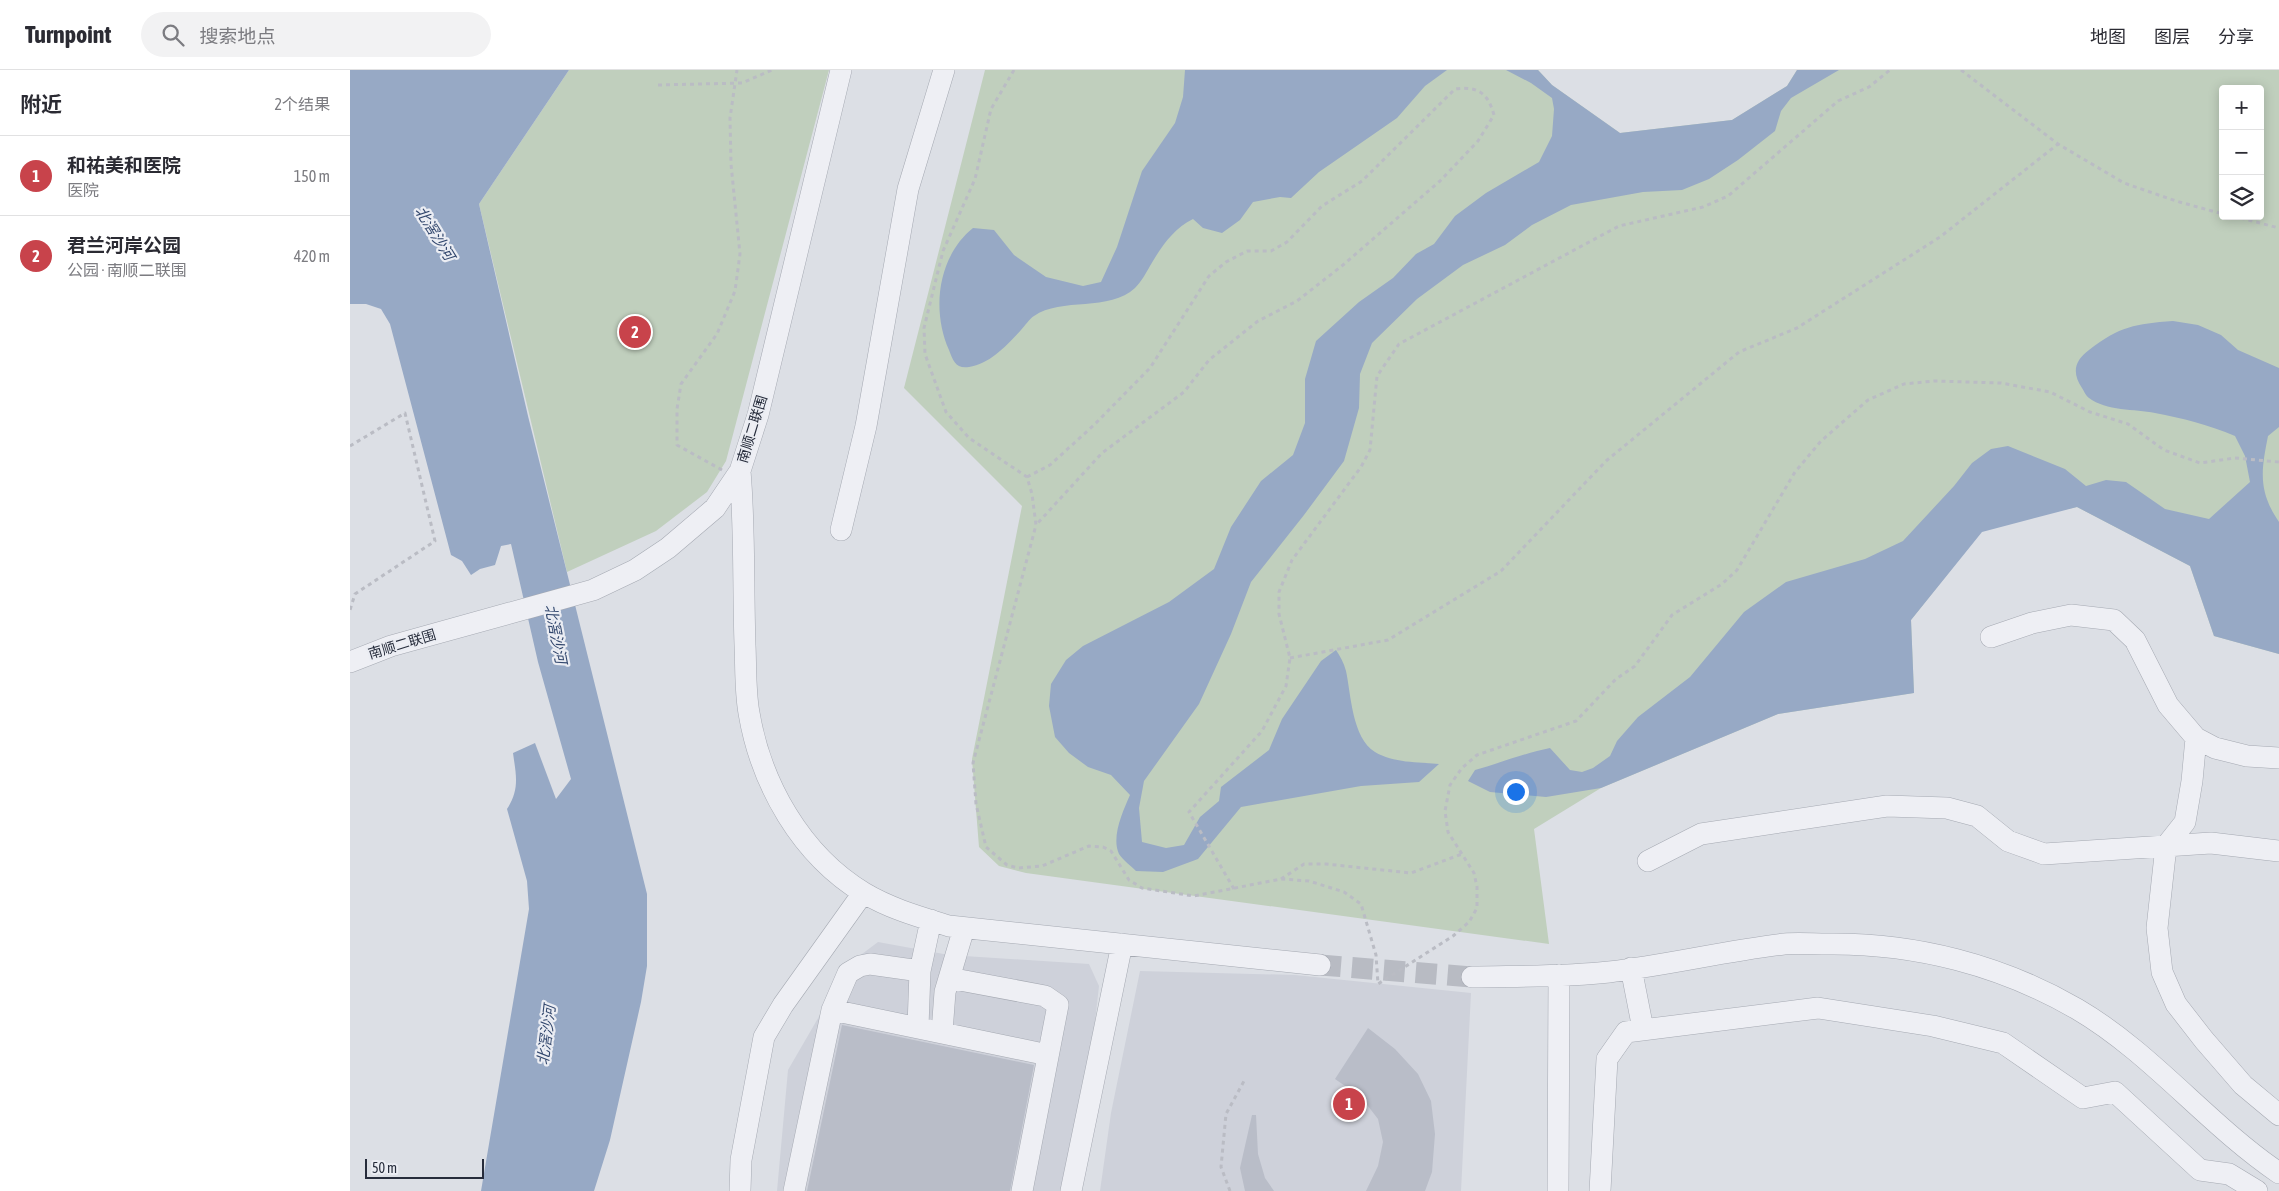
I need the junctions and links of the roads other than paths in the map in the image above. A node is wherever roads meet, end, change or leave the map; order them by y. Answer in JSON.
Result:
{"nodes":[{"id":1,"x":841,"y":70,"type":"edge"},
{"id":2,"x":944,"y":70,"type":"edge"},
{"id":3,"x":738,"y":474,"type":"junction"},
{"id":4,"x":841,"y":530,"type":"dead end"},
{"id":5,"x":1991,"y":637,"type":"dead end"},
{"id":6,"x":350,"y":662,"type":"edge"},
{"id":7,"x":2196,"y":738,"type":"junction"},
{"id":8,"x":2279,"y":758,"type":"edge"},
{"id":9,"x":2166,"y":846,"type":"junction"},
{"id":10,"x":2279,"y":851,"type":"edge"},
{"id":11,"x":1648,"y":861,"type":"dead end"},
{"id":12,"x":864,"y":892,"type":"junction"},
{"id":13,"x":931,"y":920,"type":"junction"},
{"id":14,"x":964,"y":928,"type":"junction"},
{"id":15,"x":1122,"y":944,"type":"junction"},
{"id":16,"x":1320,"y":965,"type":"tunnel mouth"},
{"id":17,"x":1631,"y":968,"type":"junction"},
{"id":18,"x":920,"y":971,"type":"junction"},
{"id":19,"x":1559,"y":976,"type":"junction"},
{"id":20,"x":1472,"y":977,"type":"tunnel mouth"},
{"id":21,"x":949,"y":978,"type":"junction"},
{"id":22,"x":832,"y":1010,"type":"junction"},
{"id":23,"x":918,"y":1027,"type":"junction"},
{"id":24,"x":1643,"y":1029,"type":"junction"},
{"id":25,"x":942,"y":1032,"type":"junction"},
{"id":26,"x":1048,"y":1055,"type":"junction"},
{"id":27,"x":2279,"y":1115,"type":"edge"},
{"id":28,"x":2279,"y":1173,"type":"edge"},
{"id":29,"x":740,"y":1191,"type":"edge"},
{"id":30,"x":794,"y":1191,"type":"edge"},
{"id":31,"x":1022,"y":1191,"type":"edge"},
{"id":32,"x":1071,"y":1191,"type":"edge"},
{"id":33,"x":1558,"y":1191,"type":"edge"},
{"id":34,"x":1600,"y":1191,"type":"edge"},
{"id":35,"x":2257,"y":1191,"type":"edge"}],
"edges":[{"from":1,"to":3,"type":"street","name":"南顺二联围"},
{"from":2,"to":4,"type":"street"},
{"from":3,"to":6,"type":"street","name":"南顺二联围"},
{"from":3,"to":12,"type":"street"},
{"from":5,"to":7,"type":"street"},
{"from":7,"to":8,"type":"street"},
{"from":7,"to":9,"type":"street"},
{"from":9,"to":10,"type":"street"},
{"from":9,"to":11,"type":"street"},
{"from":9,"to":27,"type":"street"},
{"from":12,"to":13,"type":"street"},
{"from":12,"to":29,"type":"street"},
{"from":13,"to":14,"type":"street"},
{"from":13,"to":18,"type":"street"},
{"from":14,"to":15,"type":"street"},
{"from":14,"to":21,"type":"street"},
{"from":15,"to":16,"type":"street"},
{"from":15,"to":32,"type":"street"},
{"from":17,"to":19,"type":"street"},
{"from":17,"to":24,"type":"street"},
{"from":17,"to":28,"type":"street"},
{"from":18,"to":22,"type":"street"},
{"from":18,"to":23,"type":"street"},
{"from":19,"to":20,"type":"street"},
{"from":19,"to":33,"type":"street"},
{"from":21,"to":25,"type":"street"},
{"from":21,"to":26,"type":"street"},
{"from":22,"to":23,"type":"street"},
{"from":22,"to":30,"type":"street"},
{"from":23,"to":25,"type":"street"},
{"from":24,"to":34,"type":"street"},
{"from":24,"to":35,"type":"street"},
{"from":25,"to":26,"type":"street"},
{"from":26,"to":31,"type":"street"}]}
